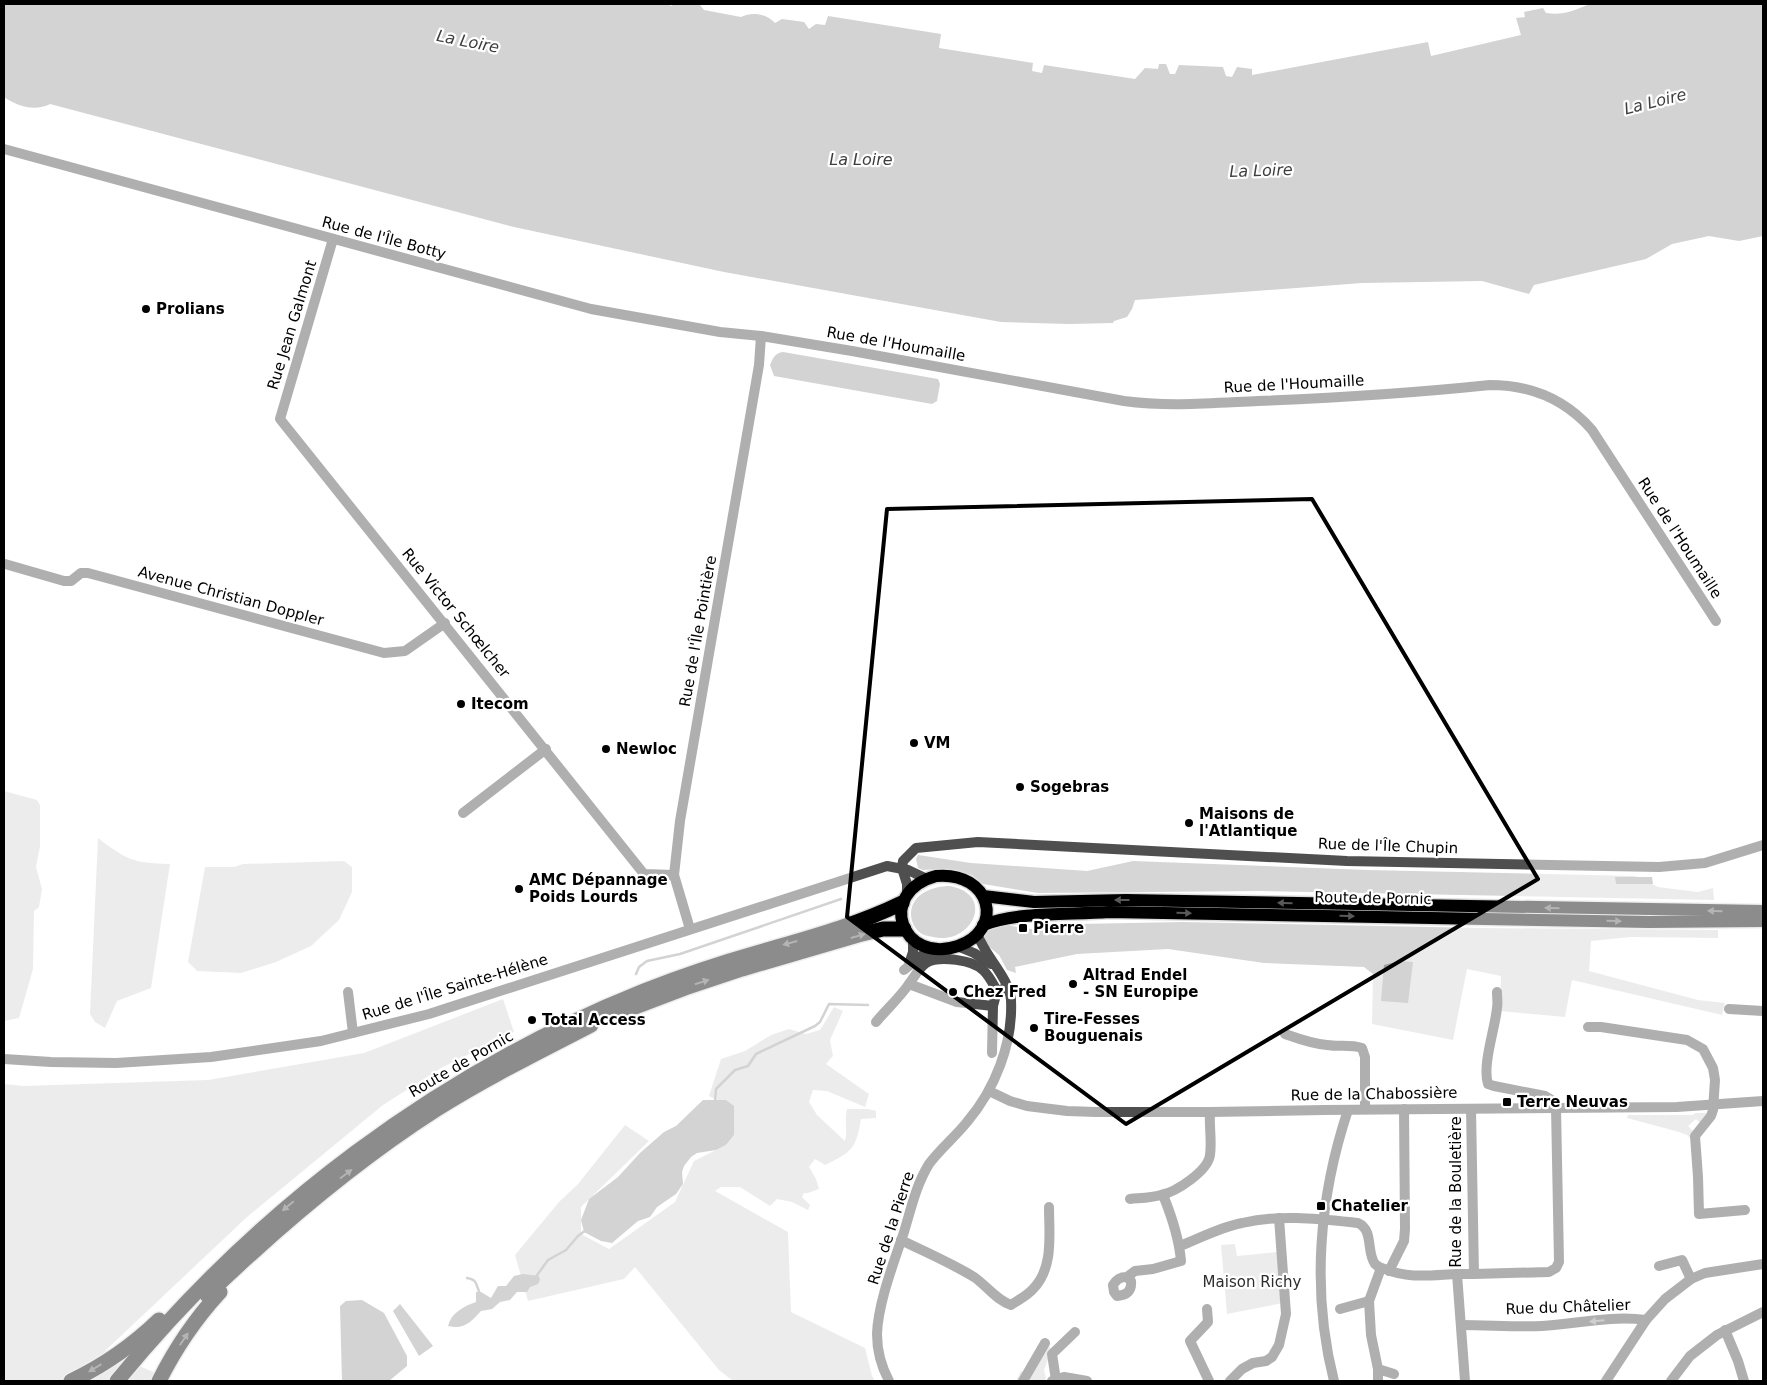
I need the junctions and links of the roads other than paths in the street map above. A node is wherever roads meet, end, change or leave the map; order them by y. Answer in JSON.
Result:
{"nodes":[{"id":1,"x":4,"y":149,"type":"edge"},
{"id":2,"x":333,"y":239,"type":"junction"},
{"id":3,"x":761,"y":336,"type":"junction"},
{"id":4,"x":280,"y":419,"type":"joint"},
{"id":5,"x":5,"y":564,"type":"dead end"},
{"id":6,"x":1716,"y":621,"type":"dead end"},
{"id":7,"x":445,"y":622,"type":"junction"},
{"id":8,"x":546,"y":750,"type":"junction"},
{"id":9,"x":462,"y":813,"type":"dead end"},
{"id":10,"x":1763,"y":845,"type":"edge"},
{"id":11,"x":902,"y":868,"type":"junction"},
{"id":12,"x":674,"y":875,"type":"junction"},
{"id":13,"x":927,"y":879,"type":"junction"},
{"id":14,"x":983,"y":896,"type":"junction"},
{"id":15,"x":905,"y":898,"type":"junction"},
{"id":16,"x":1763,"y":911,"type":"edge"},
{"id":17,"x":1763,"y":921,"type":"edge"},
{"id":18,"x":980,"y":929,"type":"junction"},
{"id":19,"x":690,"y":930,"type":"junction"},
{"id":20,"x":908,"y":935,"type":"junction"},
{"id":21,"x":957,"y":946,"type":"junction"},
{"id":22,"x":936,"y":949,"type":"junction"},
{"id":23,"x":997,"y":969,"type":"junction"},
{"id":24,"x":909,"y":984,"type":"junction"},
{"id":25,"x":1009,"y":988,"type":"junction"},
{"id":26,"x":997,"y":991,"type":"junction"},
{"id":27,"x":348,"y":992,"type":"dead end"},
{"id":28,"x":1497,"y":992,"type":"dead end"},
{"id":29,"x":993,"y":1006,"type":"junction"},
{"id":30,"x":1729,"y":1009,"type":"dead end"},
{"id":31,"x":1763,"y":1011,"type":"edge"},
{"id":32,"x":876,"y":1022,"type":"dead end"},
{"id":33,"x":1588,"y":1027,"type":"dead end"},
{"id":34,"x":353,"y":1033,"type":"junction"},
{"id":35,"x":1285,"y":1034,"type":"dead end"},
{"id":36,"x":992,"y":1053,"type":"dead end"},
{"id":37,"x":4,"y":1059,"type":"edge"},
{"id":38,"x":989,"y":1091,"type":"junction"},
{"id":39,"x":1763,"y":1101,"type":"edge"},
{"id":40,"x":1713,"y":1105,"type":"junction"},
{"id":41,"x":1471,"y":1108,"type":"junction"},
{"id":42,"x":1556,"y":1108,"type":"junction"},
{"id":43,"x":1365,"y":1109,"type":"junction"},
{"id":44,"x":1404,"y":1109,"type":"junction"},
{"id":45,"x":1348,"y":1110,"type":"junction"},
{"id":46,"x":1210,"y":1112,"type":"junction"},
{"id":47,"x":1163,"y":1195,"type":"junction"},
{"id":48,"x":1130,"y":1199,"type":"dead end"},
{"id":49,"x":1049,"y":1207,"type":"dead end"},
{"id":50,"x":1745,"y":1210,"type":"dead end"},
{"id":51,"x":1278,"y":1218,"type":"junction"},
{"id":52,"x":1324,"y":1219,"type":"junction"},
{"id":53,"x":901,"y":1240,"type":"junction"},
{"id":54,"x":1180,"y":1246,"type":"junction"},
{"id":55,"x":255,"y":1250,"type":"junction"},
{"id":56,"x":1763,"y":1264,"type":"edge"},
{"id":57,"x":1658,"y":1266,"type":"dead end"},
{"id":58,"x":1385,"y":1269,"type":"junction"},
{"id":59,"x":1457,"y":1274,"type":"junction"},
{"id":60,"x":1474,"y":1274,"type":"junction"},
{"id":61,"x":1127,"y":1277,"type":"dead end"},
{"id":62,"x":1691,"y":1279,"type":"junction"},
{"id":63,"x":193,"y":1295,"type":"junction"},
{"id":64,"x":1369,"y":1301,"type":"junction"},
{"id":65,"x":1207,"y":1309,"type":"dead end"},
{"id":66,"x":1340,"y":1309,"type":"dead end"},
{"id":67,"x":1763,"y":1312,"type":"edge"},
{"id":68,"x":1646,"y":1320,"type":"junction"},
{"id":69,"x":1461,"y":1325,"type":"junction"},
{"id":70,"x":1725,"y":1330,"type":"junction"},
{"id":71,"x":1075,"y":1332,"type":"dead end"},
{"id":72,"x":1045,"y":1343,"type":"dead end"},
{"id":73,"x":1378,"y":1369,"type":"junction"},
{"id":74,"x":1394,"y":1374,"type":"dead end"},
{"id":75,"x":1054,"y":1380,"type":"edge"},
{"id":76,"x":70,"y":1381,"type":"edge"},
{"id":77,"x":117,"y":1381,"type":"edge"},
{"id":78,"x":130,"y":1381,"type":"edge"},
{"id":79,"x":159,"y":1381,"type":"edge"},
{"id":80,"x":889,"y":1381,"type":"edge"},
{"id":81,"x":1023,"y":1381,"type":"edge"},
{"id":82,"x":1087,"y":1381,"type":"edge"},
{"id":83,"x":1209,"y":1381,"type":"edge"},
{"id":84,"x":1230,"y":1381,"type":"edge"},
{"id":85,"x":1334,"y":1381,"type":"edge"},
{"id":86,"x":1378,"y":1381,"type":"edge"},
{"id":87,"x":1466,"y":1381,"type":"edge"},
{"id":88,"x":1606,"y":1381,"type":"edge"},
{"id":89,"x":1671,"y":1381,"type":"edge"},
{"id":90,"x":1744,"y":1381,"type":"edge"}],
"edges":[{"from":1,"to":2,"type":"street","name":"Rue de l'Île Botty"},
{"from":2,"to":3,"type":"street","name":"Rue de l'Île Botty"},
{"from":2,"to":4,"type":"street","name":"Rue Jean Galmont"},
{"from":3,"to":6,"type":"street","name":"Rue de l'Houmaille"},
{"from":3,"to":12,"type":"street","name":"Rue de l'Île Pointière"},
{"from":4,"to":7,"type":"street","name":"Rue Victor Schœlcher"},
{"from":5,"to":7,"type":"street","name":"Avenue Christian Doppler"},
{"from":7,"to":8,"type":"street","name":"Rue Victor Schœlcher"},
{"from":8,"to":9,"type":"street"},
{"from":8,"to":12,"type":"street","name":"Rue Victor Schœlcher"},
{"from":10,"to":11,"type":"street","name":"Rue de l'Île Chupin"},
{"from":11,"to":13,"type":"street"},
{"from":11,"to":15,"type":"street"},
{"from":11,"to":19,"type":"street","name":"Rue de l'Île Sainte-Hélène"},
{"from":12,"to":19,"type":"street","name":"Rue de l'Île Pointière"},
{"from":13,"to":14,"type":"main road"},
{"from":13,"to":15,"type":"main road"},
{"from":16,"to":14,"type":"main road","name":"Route de Pornic","one_way":true},
{"from":14,"to":18,"type":"main road"},
{"from":15,"to":20,"type":"main road"},
{"from":15,"to":63,"type":"highway","name":"Route de Pornic","one_way":true},
{"from":18,"to":17,"type":"main road","name":"Route de Pornic","one_way":true},
{"from":18,"to":21,"type":"main road"},
{"from":18,"to":23,"type":"street","name":"Rue de la Pierre"},
{"from":19,"to":34,"type":"street","name":"Rue de l'Île Sainte-Hélène"},
{"from":20,"to":22,"type":"main road"},
{"from":20,"to":22,"type":"street"},
{"from":55,"to":20,"type":"highway","name":"Route de Pornic","one_way":true},
{"from":21,"to":22,"type":"main road"},
{"from":21,"to":23,"type":"street","name":"Rue de la Pierre"},
{"from":23,"to":25,"type":"street","name":"Rue de la Pierre"},
{"from":24,"to":26,"type":"street"},
{"from":24,"to":29,"type":"street"},
{"from":24,"to":32,"type":"street"},
{"from":25,"to":26,"type":"street"},
{"from":25,"to":38,"type":"street","name":"Rue de la Pierre"},
{"from":26,"to":29,"type":"street"},
{"from":27,"to":34,"type":"street"},
{"from":28,"to":42,"type":"street"},
{"from":29,"to":36,"type":"street"},
{"from":30,"to":31,"type":"street"},
{"from":33,"to":40,"type":"street"},
{"from":34,"to":37,"type":"street","name":"Rue de l'Île Sainte-Hélène"},
{"from":35,"to":43,"type":"street"},
{"from":38,"to":46,"type":"street","name":"Rue de la Chabossière"},
{"from":38,"to":53,"type":"street","name":"Rue de la Pierre"},
{"from":39,"to":40,"type":"street","name":"Rue de la Chabossière"},
{"from":40,"to":42,"type":"street","name":"Rue de la Chabossière"},
{"from":40,"to":50,"type":"street"},
{"from":41,"to":42,"type":"street","name":"Rue de la Chabossière"},
{"from":41,"to":44,"type":"street","name":"Rue de la Chabossière"},
{"from":41,"to":60,"type":"street","name":"Rue de la Bouletière"},
{"from":42,"to":60,"type":"street"},
{"from":43,"to":44,"type":"street","name":"Rue de la Chabossière"},
{"from":43,"to":45,"type":"street","name":"Rue de la Chabossière"},
{"from":44,"to":58,"type":"street"},
{"from":45,"to":46,"type":"street","name":"Rue de la Chabossière"},
{"from":45,"to":52,"type":"street"},
{"from":46,"to":47,"type":"street"},
{"from":47,"to":48,"type":"street"},
{"from":47,"to":54,"type":"street"},
{"from":49,"to":53,"type":"street"},
{"from":51,"to":52,"type":"street"},
{"from":51,"to":54,"type":"street"},
{"from":51,"to":84,"type":"street"},
{"from":52,"to":58,"type":"street"},
{"from":52,"to":85,"type":"street"},
{"from":53,"to":80,"type":"street","name":"Rue de la Pierre"},
{"from":54,"to":61,"type":"street"},
{"from":55,"to":78,"type":"highway","name":"Route de Pornic"},
{"from":79,"to":55,"type":"highway","one_way":true},
{"from":56,"to":62,"type":"street"},
{"from":57,"to":62,"type":"street"},
{"from":58,"to":59,"type":"street"},
{"from":58,"to":64,"type":"street"},
{"from":59,"to":60,"type":"street","name":"Rue de la Bouletière"},
{"from":59,"to":69,"type":"street","name":"Rue de la Bouletière"},
{"from":62,"to":68,"type":"street"},
{"from":63,"to":76,"type":"highway","one_way":true},
{"from":63,"to":77,"type":"highway","name":"Route de Pornic"},
{"from":64,"to":66,"type":"street"},
{"from":64,"to":73,"type":"street"},
{"from":65,"to":83,"type":"street"},
{"from":67,"to":70,"type":"street"},
{"from":68,"to":69,"type":"street","name":"Rue du Châtelier","one_way":true},
{"from":68,"to":88,"type":"street"},
{"from":69,"to":87,"type":"street","name":"Rue de la Bouletière"},
{"from":70,"to":89,"type":"street"},
{"from":70,"to":90,"type":"street"},
{"from":71,"to":75,"type":"street"},
{"from":72,"to":81,"type":"street"},
{"from":73,"to":74,"type":"street"},
{"from":73,"to":86,"type":"street"},
{"from":75,"to":82,"type":"street"}]}
